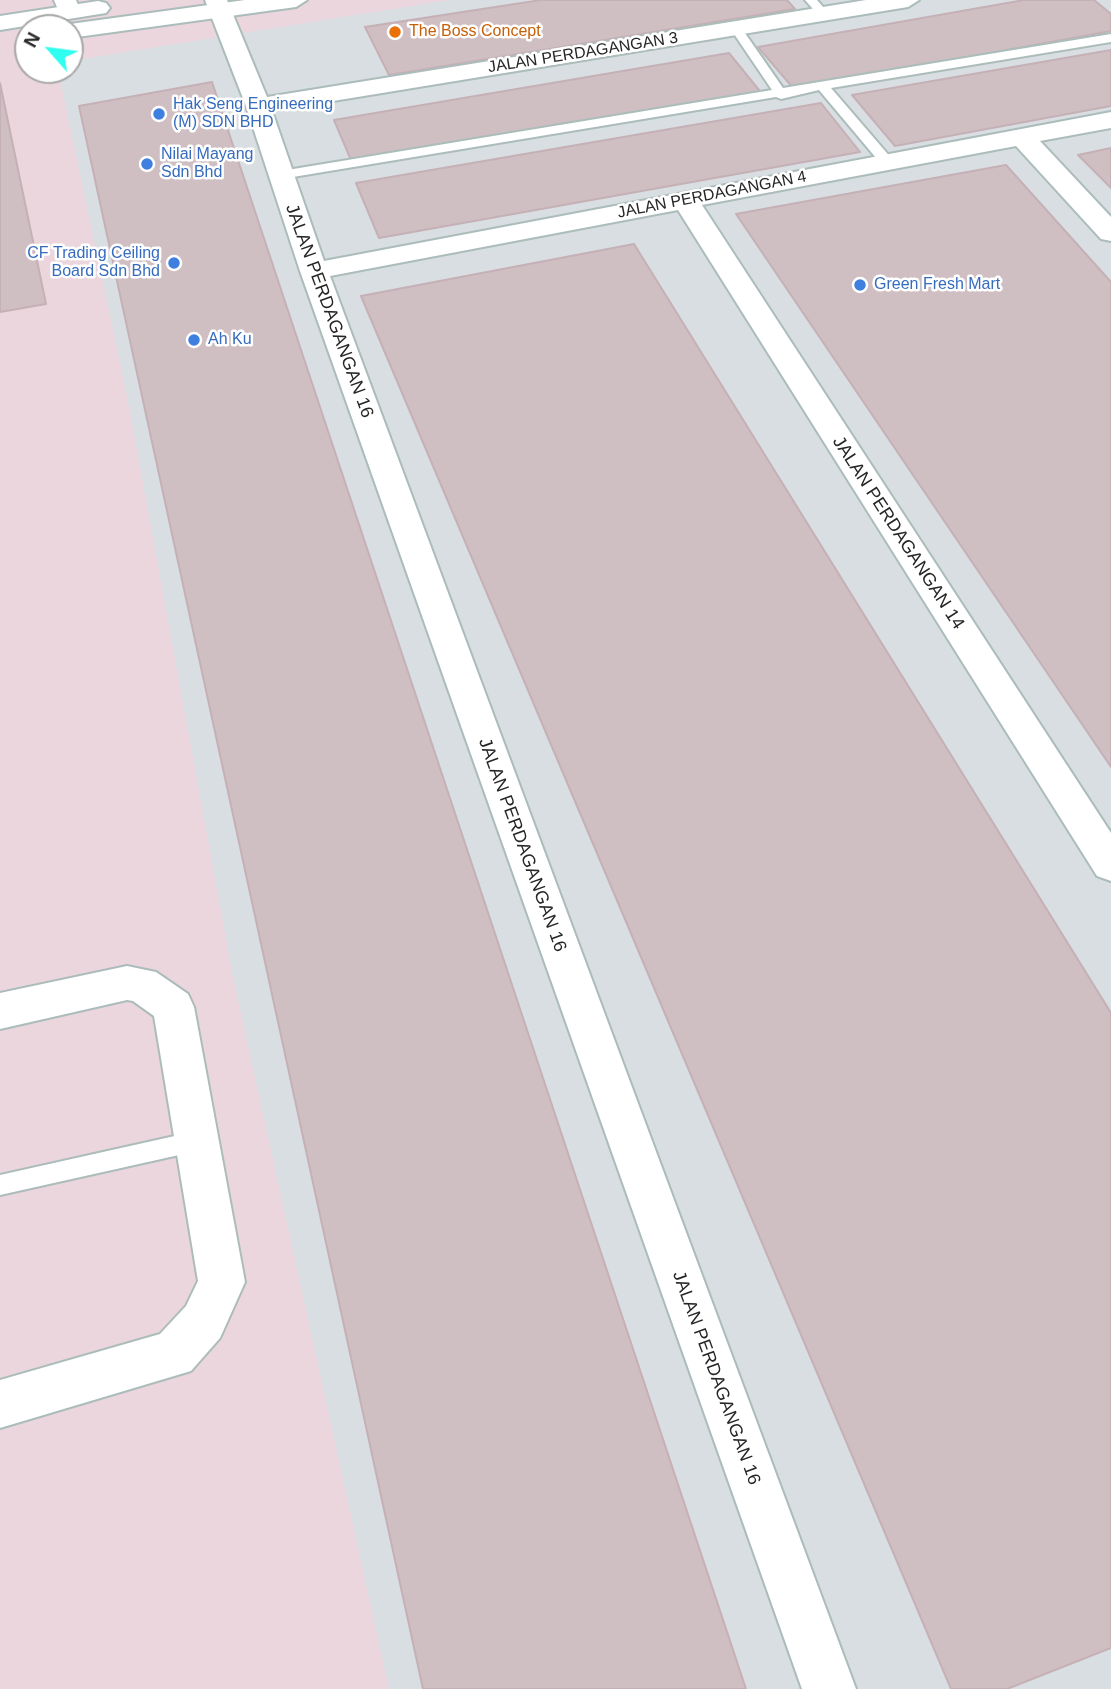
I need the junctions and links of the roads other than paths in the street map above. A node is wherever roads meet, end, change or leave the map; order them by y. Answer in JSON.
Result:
{"nodes":[{"id":1,"x":154,"y":0,"type":"edge"},
{"id":2,"x":296,"y":0,"type":"edge"},
{"id":3,"x":908,"y":0,"type":"edge"},
{"id":4,"x":219,"y":6,"type":"edge"},
{"id":5,"x":817,"y":7,"type":"edge"},
{"id":6,"x":68,"y":14,"type":"edge"},
{"id":7,"x":736,"y":28,"type":"junction"},
{"id":8,"x":1111,"y":38,"type":"edge"},
{"id":9,"x":824,"y":88,"type":"junction"},
{"id":10,"x":781,"y":95,"type":"junction"},
{"id":11,"x":258,"y":106,"type":"junction"},
{"id":12,"x":1111,"y":120,"type":"edge"},
{"id":13,"x":1022,"y":137,"type":"junction"},
{"id":14,"x":887,"y":162,"type":"junction"},
{"id":15,"x":281,"y":175,"type":"junction"},
{"id":16,"x":685,"y":200,"type":"junction"},
{"id":17,"x":1111,"y":233,"type":"edge"},
{"id":18,"x":314,"y":271,"type":"junction"},
{"id":19,"x":1111,"y":865,"type":"edge"},
{"id":20,"x":0,"y":1011,"type":"edge"},
{"id":21,"x":197,"y":1141,"type":"junction"},
{"id":22,"x":0,"y":1185,"type":"edge"},
{"id":23,"x":0,"y":1404,"type":"edge"},
{"id":24,"x":829,"y":1689,"type":"edge"}],
"edges":[{"from":1,"to":6,"type":"street"},
{"from":2,"to":4,"type":"street"},
{"from":3,"to":5,"type":"street","name":"JALAN PERDAGANGAN 3"},
{"from":4,"to":6,"type":"street"},
{"from":4,"to":11,"type":"street","name":"JALAN PERDAGANGAN 16"},
{"from":5,"to":7,"type":"street","name":"JALAN PERDAGANGAN 3"},
{"from":7,"to":10,"type":"lane"},
{"from":7,"to":11,"type":"street","name":"JALAN PERDAGANGAN 3"},
{"from":8,"to":9,"type":"lane"},
{"from":9,"to":10,"type":"lane"},
{"from":9,"to":14,"type":"lane"},
{"from":10,"to":15,"type":"lane"},
{"from":11,"to":15,"type":"street","name":"JALAN PERDAGANGAN 16"},
{"from":12,"to":13,"type":"street","name":"JALAN PERDAGANGAN 4"},
{"from":13,"to":14,"type":"street","name":"JALAN PERDAGANGAN 4"},
{"from":13,"to":17,"type":"street"},
{"from":14,"to":16,"type":"street","name":"JALAN PERDAGANGAN 4"},
{"from":15,"to":18,"type":"street","name":"JALAN PERDAGANGAN 16"},
{"from":16,"to":18,"type":"street","name":"JALAN PERDAGANGAN 4"},
{"from":16,"to":19,"type":"street","name":"JALAN PERDAGANGAN 14"},
{"from":18,"to":24,"type":"street","name":"JALAN PERDAGANGAN 16"},
{"from":20,"to":21,"type":"street"},
{"from":21,"to":22,"type":"lane"},
{"from":21,"to":23,"type":"street"}]}
